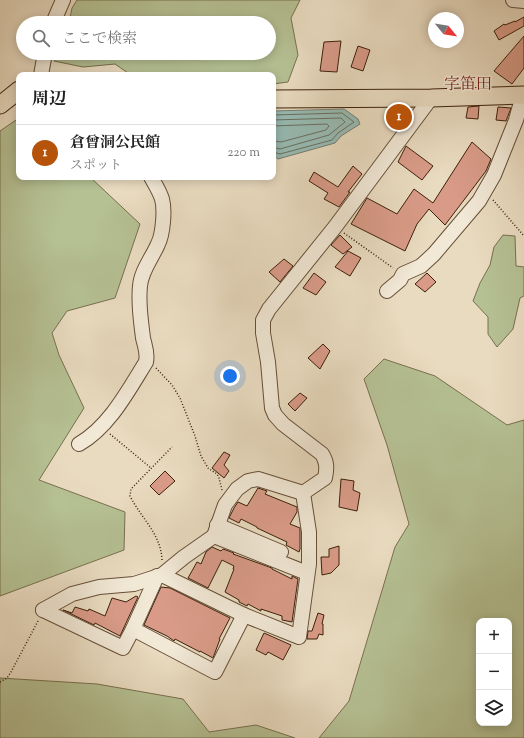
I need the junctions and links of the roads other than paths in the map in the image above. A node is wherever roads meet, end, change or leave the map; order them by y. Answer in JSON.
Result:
{"nodes":[{"id":1,"x":63,"y":0,"type":"edge"},
{"id":2,"x":513,"y":0,"type":"edge"},
{"id":3,"x":524,"y":1,"type":"edge"},
{"id":4,"x":56,"y":16,"type":"edge"},
{"id":5,"x":44,"y":60,"type":"edge"},
{"id":6,"x":42,"y":72,"type":"edge"},
{"id":7,"x":16,"y":92,"type":"edge"},
{"id":8,"x":524,"y":95,"type":"edge"},
{"id":9,"x":431,"y":98,"type":"junction"},
{"id":10,"x":276,"y":99,"type":"edge"},
{"id":11,"x":0,"y":105,"type":"edge"},
{"id":12,"x":152,"y":180,"type":"edge"},
{"id":13,"x":387,"y":291,"type":"dead end"},
{"id":14,"x":79,"y":444,"type":"dead end"},
{"id":15,"x":303,"y":493,"type":"junction"},
{"id":16,"x":216,"y":530,"type":"junction"},
{"id":17,"x":308,"y":569,"type":"junction"},
{"id":18,"x":162,"y":574,"type":"junction"},
{"id":19,"x":244,"y":615,"type":"junction"},
{"id":20,"x":133,"y":629,"type":"junction"}],
"edges":[{"from":1,"to":4,"type":"street"},
{"from":2,"to":3,"type":"street"},
{"from":5,"to":6,"type":"street"},
{"from":7,"to":11,"type":"main road"},
{"from":8,"to":9,"type":"main road"},
{"from":8,"to":13,"type":"street"},
{"from":9,"to":10,"type":"main road"},
{"from":9,"to":15,"type":"street"},
{"from":12,"to":14,"type":"street"},
{"from":15,"to":16,"type":"street"},
{"from":15,"to":17,"type":"street"},
{"from":16,"to":17,"type":"street"},
{"from":16,"to":18,"type":"street"},
{"from":17,"to":19,"type":"street"},
{"from":18,"to":19,"type":"street"},
{"from":18,"to":20,"type":"street"},
{"from":18,"to":20,"type":"street"},
{"from":19,"to":20,"type":"street"}]}
